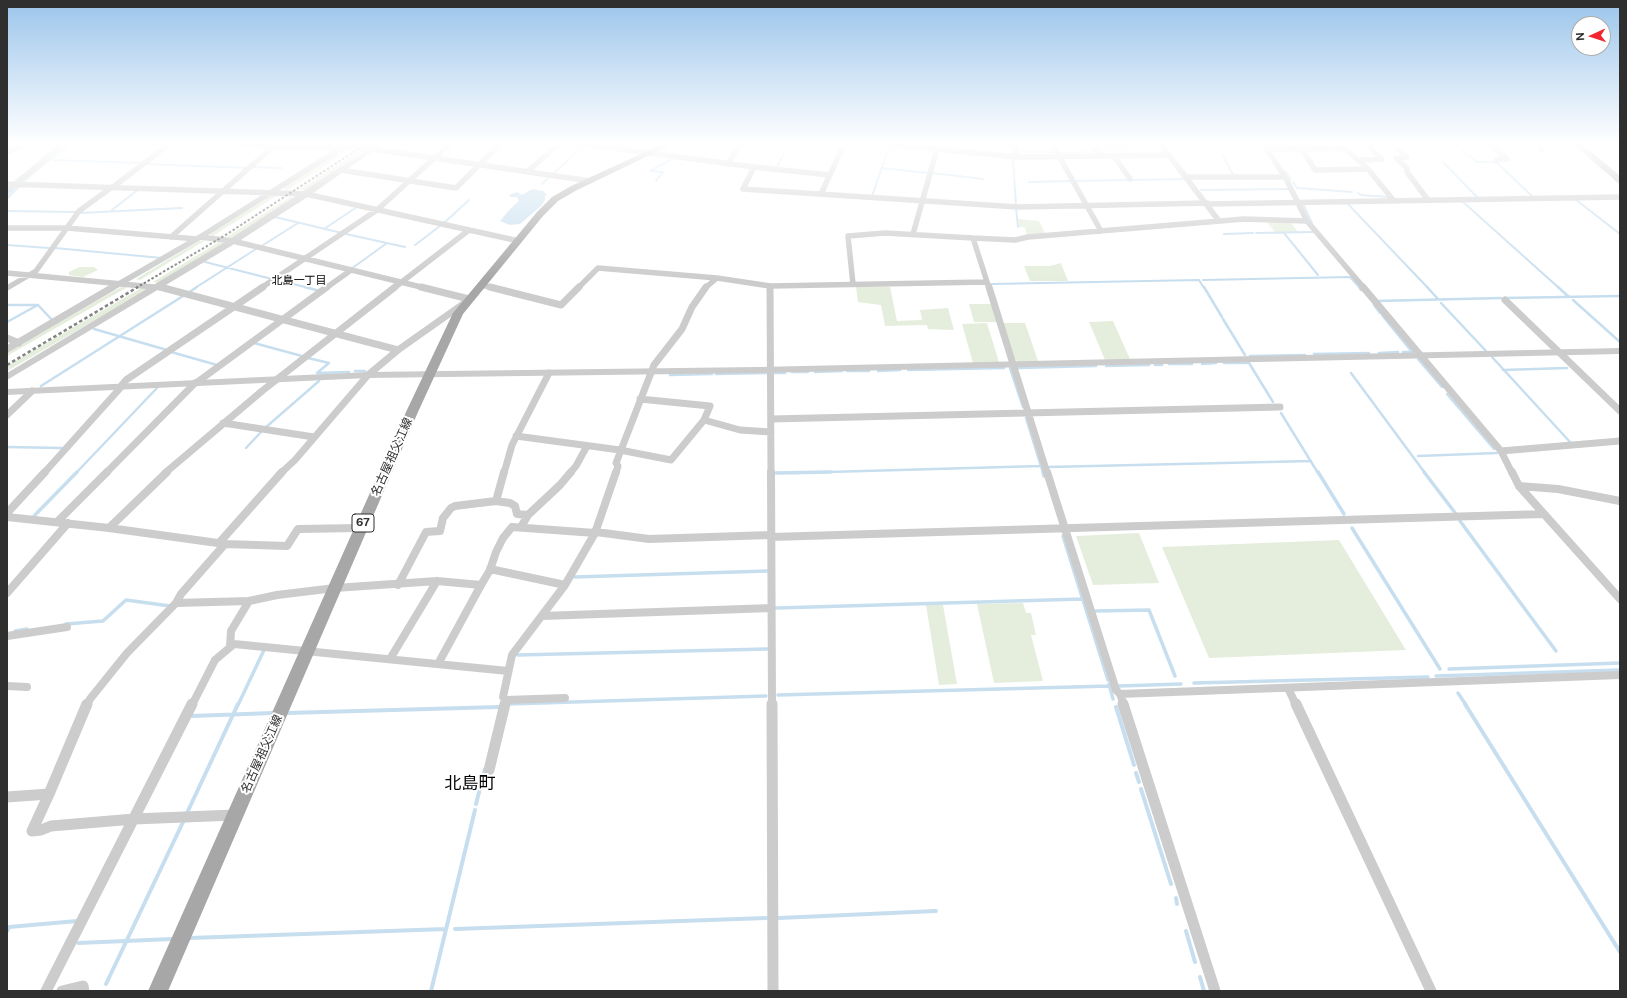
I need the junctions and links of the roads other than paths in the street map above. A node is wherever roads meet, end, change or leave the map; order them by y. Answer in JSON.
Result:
{"nodes":[{"id":1,"x":110,"y":189,"type":"edge"},
{"id":2,"x":156,"y":189,"type":"edge"},
{"id":3,"x":227,"y":189,"type":"edge"},
{"id":4,"x":280,"y":189,"type":"edge"},
{"id":5,"x":314,"y":189,"type":"edge"},
{"id":6,"x":400,"y":189,"type":"edge"},
{"id":7,"x":575,"y":189,"type":"edge"},
{"id":8,"x":743,"y":189,"type":"edge"},
{"id":9,"x":824,"y":189,"type":"edge"},
{"id":10,"x":926,"y":189,"type":"edge"},
{"id":11,"x":1077,"y":189,"type":"edge"},
{"id":12,"x":1195,"y":189,"type":"edge"},
{"id":13,"x":1291,"y":189,"type":"edge"},
{"id":14,"x":1384,"y":189,"type":"edge"},
{"id":15,"x":1419,"y":189,"type":"edge"},
{"id":16,"x":224,"y":191,"type":"junction"},
{"id":17,"x":273,"y":193,"type":"junction"},
{"id":18,"x":306,"y":194,"type":"junction"},
{"id":19,"x":821,"y":194,"type":"junction"},
{"id":20,"x":1620,"y":197,"type":"edge"},
{"id":21,"x":1428,"y":200,"type":"junction"},
{"id":22,"x":922,"y":201,"type":"junction"},
{"id":23,"x":1394,"y":201,"type":"junction"},
{"id":24,"x":1298,"y":203,"type":"junction"},
{"id":25,"x":1207,"y":204,"type":"junction"},
{"id":26,"x":1086,"y":205,"type":"junction"},
{"id":27,"x":377,"y":210,"type":"junction"},
{"id":28,"x":1307,"y":221,"type":"junction"},
{"id":29,"x":1219,"y":222,"type":"junction"},
{"id":30,"x":7,"y":228,"type":"edge"},
{"id":31,"x":67,"y":228,"type":"junction"},
{"id":32,"x":469,"y":230,"type":"junction"},
{"id":33,"x":1101,"y":231,"type":"junction"},
{"id":34,"x":913,"y":234,"type":"junction"},
{"id":35,"x":171,"y":237,"type":"junction"},
{"id":36,"x":198,"y":238,"type":"junction"},
{"id":37,"x":973,"y":238,"type":"junction"},
{"id":38,"x":519,"y":241,"type":"junction"},
{"id":39,"x":233,"y":242,"type":"junction"},
{"id":40,"x":305,"y":259,"type":"junction"},
{"id":41,"x":351,"y":270,"type":"junction"},
{"id":42,"x":7,"y":273,"type":"edge"},
{"id":43,"x":31,"y":275,"type":"junction"},
{"id":44,"x":717,"y":278,"type":"junction"},
{"id":45,"x":987,"y":282,"type":"junction"},
{"id":46,"x":123,"y":283,"type":"junction"},
{"id":47,"x":401,"y":283,"type":"junction"},
{"id":48,"x":853,"y":284,"type":"junction"},
{"id":49,"x":481,"y":285,"type":"junction"},
{"id":50,"x":159,"y":286,"type":"junction"},
{"id":51,"x":770,"y":286,"type":"junction"},
{"id":52,"x":7,"y":288,"type":"edge"},
{"id":53,"x":469,"y":300,"type":"junction"},
{"id":54,"x":1505,"y":300,"type":"dead end"},
{"id":55,"x":235,"y":307,"type":"junction"},
{"id":56,"x":284,"y":320,"type":"junction"},
{"id":57,"x":336,"y":333,"type":"junction"},
{"id":58,"x":7,"y":338,"type":"edge"},
{"id":59,"x":19,"y":343,"type":"junction"},
{"id":60,"x":7,"y":349,"type":"edge"},
{"id":61,"x":398,"y":350,"type":"junction"},
{"id":62,"x":1620,"y":351,"type":"edge"},
{"id":63,"x":1559,"y":353,"type":"junction"},
{"id":64,"x":1420,"y":356,"type":"junction"},
{"id":65,"x":1013,"y":364,"type":"junction"},
{"id":66,"x":771,"y":369,"type":"junction"},
{"id":67,"x":652,"y":371,"type":"junction"},
{"id":68,"x":549,"y":373,"type":"junction"},
{"id":69,"x":368,"y":375,"type":"junction"},
{"id":70,"x":429,"y":375,"type":"junction"},
{"id":71,"x":7,"y":377,"type":"edge"},
{"id":72,"x":276,"y":380,"type":"junction"},
{"id":73,"x":195,"y":383,"type":"junction"},
{"id":74,"x":121,"y":386,"type":"junction"},
{"id":75,"x":32,"y":390,"type":"junction"},
{"id":76,"x":7,"y":392,"type":"edge"},
{"id":77,"x":640,"y":399,"type":"junction"},
{"id":78,"x":1280,"y":407,"type":"dead end"},
{"id":79,"x":1620,"y":411,"type":"edge"},
{"id":80,"x":1029,"y":413,"type":"junction"},
{"id":81,"x":7,"y":415,"type":"edge"},
{"id":82,"x":771,"y":419,"type":"junction"},
{"id":83,"x":704,"y":420,"type":"junction"},
{"id":84,"x":223,"y":423,"type":"junction"},
{"id":85,"x":771,"y":432,"type":"junction"},
{"id":86,"x":516,"y":436,"type":"junction"},
{"id":87,"x":314,"y":437,"type":"junction"},
{"id":88,"x":1620,"y":441,"type":"edge"},
{"id":89,"x":587,"y":446,"type":"junction"},
{"id":90,"x":620,"y":450,"type":"junction"},
{"id":91,"x":1501,"y":451,"type":"junction"},
{"id":92,"x":1519,"y":486,"type":"junction"},
{"id":93,"x":496,"y":501,"type":"junction"},
{"id":94,"x":1620,"y":501,"type":"edge"},
{"id":95,"x":7,"y":513,"type":"edge"},
{"id":96,"x":1544,"y":514,"type":"junction"},
{"id":97,"x":528,"y":515,"type":"junction"},
{"id":98,"x":7,"y":517,"type":"edge"},
{"id":99,"x":57,"y":522,"type":"junction"},
{"id":100,"x":68,"y":523,"type":"junction"},
{"id":101,"x":521,"y":527,"type":"junction"},
{"id":102,"x":109,"y":528,"type":"junction"},
{"id":103,"x":361,"y":528,"type":"junction"},
{"id":104,"x":1065,"y":528,"type":"junction"},
{"id":105,"x":596,"y":533,"type":"junction"},
{"id":106,"x":771,"y":536,"type":"junction"},
{"id":107,"x":222,"y":543,"type":"junction"},
{"id":108,"x":490,"y":569,"type":"junction"},
{"id":109,"x":437,"y":581,"type":"junction"},
{"id":110,"x":398,"y":585,"type":"junction"},
{"id":111,"x":481,"y":585,"type":"junction"},
{"id":112,"x":565,"y":585,"type":"junction"},
{"id":113,"x":335,"y":588,"type":"junction"},
{"id":114,"x":7,"y":593,"type":"edge"},
{"id":115,"x":1620,"y":599,"type":"edge"},
{"id":116,"x":249,"y":601,"type":"junction"},
{"id":117,"x":176,"y":603,"type":"junction"},
{"id":118,"x":772,"y":608,"type":"junction"},
{"id":119,"x":542,"y":616,"type":"junction"},
{"id":120,"x":67,"y":627,"type":"dead end"},
{"id":121,"x":7,"y":636,"type":"edge"},
{"id":122,"x":230,"y":647,"type":"junction"},
{"id":123,"x":307,"y":651,"type":"junction"},
{"id":124,"x":390,"y":659,"type":"junction"},
{"id":125,"x":438,"y":664,"type":"junction"},
{"id":126,"x":508,"y":671,"type":"junction"},
{"id":127,"x":1620,"y":675,"type":"edge"},
{"id":128,"x":7,"y":686,"type":"edge"},
{"id":129,"x":28,"y":687,"type":"dead end"},
{"id":130,"x":1288,"y":688,"type":"junction"},
{"id":131,"x":1120,"y":694,"type":"junction"},
{"id":132,"x":565,"y":698,"type":"dead end"},
{"id":133,"x":506,"y":700,"type":"junction"},
{"id":134,"x":489,"y":770,"type":"dead end"},
{"id":135,"x":49,"y":794,"type":"junction"},
{"id":136,"x":7,"y":797,"type":"edge"},
{"id":137,"x":235,"y":815,"type":"junction"},
{"id":138,"x":134,"y":819,"type":"junction"},
{"id":139,"x":46,"y":991,"type":"edge"},
{"id":140,"x":62,"y":991,"type":"edge"},
{"id":141,"x":84,"y":991,"type":"edge"},
{"id":142,"x":158,"y":991,"type":"edge"},
{"id":143,"x":773,"y":991,"type":"edge"},
{"id":144,"x":1215,"y":991,"type":"edge"},
{"id":145,"x":1431,"y":991,"type":"edge"}],
"edges":[{"from":1,"to":31,"type":"street"},
{"from":2,"to":16,"type":"street"},
{"from":3,"to":16,"type":"street"},
{"from":4,"to":17,"type":"street"},
{"from":5,"to":18,"type":"street"},
{"from":6,"to":27,"type":"street"},
{"from":7,"to":38,"type":"main road","name":"名古屋祖父江線","number":"67"},
{"from":8,"to":19,"type":"street"},
{"from":9,"to":19,"type":"street"},
{"from":10,"to":22,"type":"street"},
{"from":11,"to":26,"type":"street"},
{"from":12,"to":25,"type":"street"},
{"from":13,"to":24,"type":"street"},
{"from":14,"to":23,"type":"street"},
{"from":15,"to":21,"type":"street"},
{"from":16,"to":17,"type":"street"},
{"from":16,"to":35,"type":"street"},
{"from":17,"to":18,"type":"street"},
{"from":17,"to":36,"type":"street"},
{"from":18,"to":27,"type":"street"},
{"from":18,"to":39,"type":"street"},
{"from":19,"to":22,"type":"street"},
{"from":20,"to":21,"type":"street"},
{"from":21,"to":23,"type":"street"},
{"from":22,"to":26,"type":"street"},
{"from":22,"to":34,"type":"street"},
{"from":23,"to":24,"type":"street"},
{"from":24,"to":25,"type":"street"},
{"from":24,"to":28,"type":"street"},
{"from":25,"to":26,"type":"street"},
{"from":25,"to":29,"type":"street"},
{"from":26,"to":33,"type":"street"},
{"from":27,"to":32,"type":"street"},
{"from":27,"to":40,"type":"street"},
{"from":28,"to":29,"type":"street"},
{"from":28,"to":64,"type":"street"},
{"from":29,"to":33,"type":"street"},
{"from":30,"to":31,"type":"street"},
{"from":31,"to":35,"type":"street"},
{"from":31,"to":43,"type":"street"},
{"from":32,"to":38,"type":"street"},
{"from":32,"to":47,"type":"street"},
{"from":33,"to":37,"type":"street"},
{"from":34,"to":37,"type":"street"},
{"from":34,"to":48,"type":"street"},
{"from":35,"to":36,"type":"street"},
{"from":36,"to":39,"type":"street"},
{"from":36,"to":46,"type":"street"},
{"from":37,"to":45,"type":"street"},
{"from":38,"to":49,"type":"main road","name":"名古屋祖父江線","number":"67"},
{"from":39,"to":40,"type":"street"},
{"from":39,"to":50,"type":"street"},
{"from":40,"to":41,"type":"street"},
{"from":40,"to":55,"type":"street"},
{"from":41,"to":47,"type":"street"},
{"from":41,"to":56,"type":"street"},
{"from":42,"to":43,"type":"street"},
{"from":43,"to":46,"type":"street"},
{"from":43,"to":52,"type":"street"},
{"from":44,"to":49,"type":"street"},
{"from":44,"to":51,"type":"street"},
{"from":44,"to":67,"type":"street"},
{"from":45,"to":48,"type":"street"},
{"from":45,"to":65,"type":"street"},
{"from":46,"to":50,"type":"street"},
{"from":46,"to":59,"type":"street"},
{"from":47,"to":53,"type":"street"},
{"from":47,"to":57,"type":"street"},
{"from":48,"to":51,"type":"street"},
{"from":49,"to":53,"type":"main road","name":"名古屋祖父江線","number":"67"},
{"from":50,"to":55,"type":"street"},
{"from":50,"to":71,"type":"street"},
{"from":51,"to":66,"type":"street"},
{"from":53,"to":61,"type":"street"},
{"from":53,"to":70,"type":"main road","name":"名古屋祖父江線","number":"67"},
{"from":54,"to":63,"type":"street"},
{"from":55,"to":56,"type":"street"},
{"from":55,"to":74,"type":"street"},
{"from":56,"to":57,"type":"street"},
{"from":56,"to":73,"type":"street"},
{"from":57,"to":61,"type":"street"},
{"from":57,"to":72,"type":"street"},
{"from":58,"to":59,"type":"street"},
{"from":59,"to":60,"type":"street"},
{"from":61,"to":69,"type":"street"},
{"from":62,"to":63,"type":"street"},
{"from":63,"to":64,"type":"street"},
{"from":63,"to":79,"type":"street"},
{"from":64,"to":65,"type":"street"},
{"from":64,"to":91,"type":"street"},
{"from":65,"to":66,"type":"street"},
{"from":65,"to":80,"type":"street"},
{"from":66,"to":67,"type":"street"},
{"from":66,"to":82,"type":"street"},
{"from":67,"to":68,"type":"street"},
{"from":67,"to":77,"type":"street"},
{"from":68,"to":70,"type":"street"},
{"from":68,"to":86,"type":"street"},
{"from":69,"to":70,"type":"street"},
{"from":69,"to":72,"type":"street"},
{"from":69,"to":87,"type":"street"},
{"from":70,"to":103,"type":"main road","name":"名古屋祖父江線","number":"67"},
{"from":72,"to":73,"type":"street"},
{"from":72,"to":84,"type":"street"},
{"from":73,"to":74,"type":"street"},
{"from":73,"to":99,"type":"street"},
{"from":74,"to":75,"type":"street"},
{"from":74,"to":95,"type":"street"},
{"from":75,"to":76,"type":"street"},
{"from":75,"to":81,"type":"street"},
{"from":77,"to":83,"type":"street"},
{"from":77,"to":90,"type":"street"},
{"from":78,"to":80,"type":"street"},
{"from":80,"to":82,"type":"street"},
{"from":80,"to":104,"type":"street"},
{"from":82,"to":85,"type":"street"},
{"from":83,"to":85,"type":"street"},
{"from":83,"to":90,"type":"street"},
{"from":84,"to":87,"type":"street"},
{"from":84,"to":102,"type":"street"},
{"from":85,"to":106,"type":"street"},
{"from":86,"to":89,"type":"street"},
{"from":86,"to":93,"type":"street"},
{"from":87,"to":107,"type":"street"},
{"from":88,"to":91,"type":"street"},
{"from":89,"to":90,"type":"street"},
{"from":89,"to":97,"type":"street"},
{"from":90,"to":105,"type":"street"},
{"from":91,"to":92,"type":"street"},
{"from":92,"to":94,"type":"street"},
{"from":92,"to":96,"type":"street"},
{"from":93,"to":97,"type":"street"},
{"from":93,"to":110,"type":"street"},
{"from":96,"to":104,"type":"street"},
{"from":96,"to":115,"type":"street"},
{"from":97,"to":101,"type":"street"},
{"from":98,"to":99,"type":"street"},
{"from":99,"to":100,"type":"street"},
{"from":100,"to":102,"type":"street"},
{"from":100,"to":114,"type":"street"},
{"from":101,"to":105,"type":"street"},
{"from":101,"to":108,"type":"street"},
{"from":102,"to":107,"type":"street"},
{"from":103,"to":107,"type":"street"},
{"from":103,"to":113,"type":"main road","name":"名古屋祖父江線","number":"67"},
{"from":104,"to":106,"type":"street"},
{"from":104,"to":131,"type":"street"},
{"from":105,"to":106,"type":"street"},
{"from":105,"to":112,"type":"street"},
{"from":106,"to":118,"type":"street"},
{"from":107,"to":117,"type":"street"},
{"from":108,"to":111,"type":"street"},
{"from":108,"to":112,"type":"street"},
{"from":109,"to":110,"type":"street"},
{"from":109,"to":111,"type":"street"},
{"from":109,"to":124,"type":"street"},
{"from":110,"to":113,"type":"street"},
{"from":111,"to":125,"type":"street"},
{"from":112,"to":119,"type":"street"},
{"from":113,"to":116,"type":"street"},
{"from":113,"to":123,"type":"main road","name":"名古屋祖父江線","number":"67"},
{"from":116,"to":117,"type":"street"},
{"from":116,"to":122,"type":"street"},
{"from":117,"to":135,"type":"street"},
{"from":118,"to":119,"type":"street"},
{"from":118,"to":143,"type":"street"},
{"from":119,"to":126,"type":"street"},
{"from":120,"to":121,"type":"street"},
{"from":122,"to":123,"type":"street"},
{"from":122,"to":138,"type":"street"},
{"from":123,"to":124,"type":"street"},
{"from":123,"to":137,"type":"main road","name":"名古屋祖父江線","number":"67"},
{"from":124,"to":125,"type":"street"},
{"from":125,"to":126,"type":"street"},
{"from":126,"to":133,"type":"street"},
{"from":127,"to":130,"type":"street"},
{"from":128,"to":129,"type":"street"},
{"from":130,"to":131,"type":"street"},
{"from":130,"to":145,"type":"street"},
{"from":131,"to":144,"type":"street"},
{"from":132,"to":133,"type":"street"},
{"from":133,"to":134,"type":"street"},
{"from":135,"to":136,"type":"street"},
{"from":135,"to":138,"type":"street"},
{"from":137,"to":138,"type":"street"},
{"from":137,"to":142,"type":"main road","name":"名古屋祖父江線","number":"67"},
{"from":138,"to":139,"type":"street"},
{"from":140,"to":141,"type":"street"}]}
